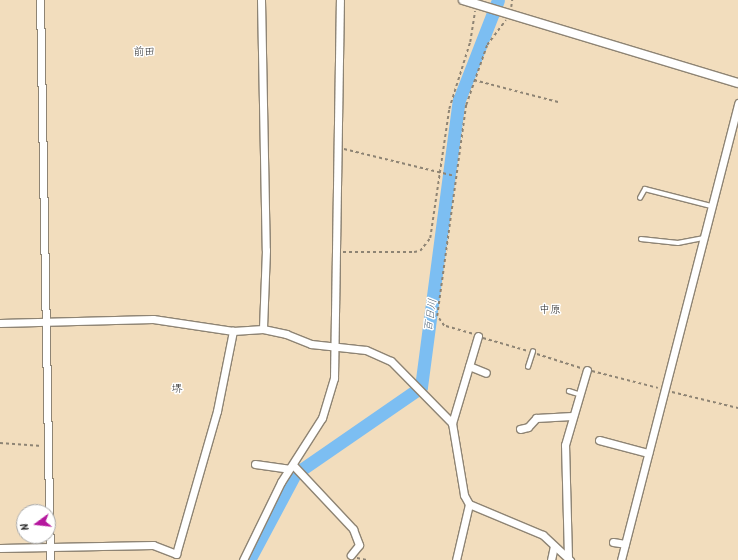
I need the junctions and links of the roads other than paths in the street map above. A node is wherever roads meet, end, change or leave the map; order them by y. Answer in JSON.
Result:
{"nodes":[{"id":1,"x":40,"y":0,"type":"edge"},
{"id":2,"x":261,"y":0,"type":"edge"},
{"id":3,"x":340,"y":0,"type":"edge"},
{"id":4,"x":463,"y":0,"type":"edge"},
{"id":5,"x":738,"y":83,"type":"edge"},
{"id":6,"x":738,"y":103,"type":"edge"},
{"id":7,"x":640,"y":198,"type":"dead end"},
{"id":8,"x":711,"y":206,"type":"junction"},
{"id":9,"x":641,"y":238,"type":"dead end"},
{"id":10,"x":703,"y":238,"type":"junction"},
{"id":11,"x":46,"y":322,"type":"junction"},
{"id":12,"x":0,"y":323,"type":"edge"},
{"id":13,"x":263,"y":329,"type":"junction"},
{"id":14,"x":232,"y":331,"type":"junction"},
{"id":15,"x":478,"y":336,"type":"road end"},
{"id":16,"x":334,"y":348,"type":"junction"},
{"id":17,"x":533,"y":352,"type":"road end"},
{"id":18,"x":469,"y":366,"type":"junction"},
{"id":19,"x":528,"y":367,"type":"dead end"},
{"id":20,"x":587,"y":370,"type":"road end"},
{"id":21,"x":486,"y":373,"type":"dead end"},
{"id":22,"x":569,"y":391,"type":"dead end"},
{"id":23,"x":578,"y":394,"type":"junction"},
{"id":24,"x":572,"y":416,"type":"junction"},
{"id":25,"x":452,"y":423,"type":"junction"},
{"id":26,"x":520,"y":429,"type":"dead end"},
{"id":27,"x":599,"y":440,"type":"dead end"},
{"id":28,"x":648,"y":453,"type":"junction"},
{"id":29,"x":254,"y":464,"type":"dead end"},
{"id":30,"x":295,"y":469,"type":"junction"},
{"id":31,"x":469,"y":504,"type":"junction"},
{"id":32,"x":613,"y":542,"type":"dead end"},
{"id":33,"x":625,"y":544,"type":"junction"},
{"id":34,"x":554,"y":546,"type":"junction"},
{"id":35,"x":0,"y":548,"type":"edge"},
{"id":36,"x":50,"y":548,"type":"junction"},
{"id":37,"x":351,"y":555,"type":"dead end"},
{"id":38,"x":569,"y":559,"type":"edge"},
{"id":39,"x":50,"y":560,"type":"edge"},
{"id":40,"x":243,"y":560,"type":"edge"},
{"id":41,"x":456,"y":560,"type":"edge"},
{"id":42,"x":551,"y":560,"type":"edge"},
{"id":43,"x":621,"y":560,"type":"edge"}],
"edges":[{"from":1,"to":11,"type":"street"},
{"from":2,"to":13,"type":"street"},
{"from":3,"to":16,"type":"street"},
{"from":4,"to":5,"type":"street"},
{"from":6,"to":8,"type":"street"},
{"from":7,"to":8,"type":"lane"},
{"from":8,"to":10,"type":"street"},
{"from":9,"to":10,"type":"lane"},
{"from":10,"to":28,"type":"street"},
{"from":11,"to":12,"type":"street"},
{"from":11,"to":14,"type":"street"},
{"from":11,"to":36,"type":"street"},
{"from":13,"to":14,"type":"street"},
{"from":13,"to":16,"type":"street"},
{"from":14,"to":36,"type":"street"},
{"from":15,"to":18,"type":"street"},
{"from":16,"to":25,"type":"street"},
{"from":16,"to":30,"type":"street"},
{"from":17,"to":19,"type":"lane"},
{"from":18,"to":21,"type":"street"},
{"from":18,"to":25,"type":"street"},
{"from":20,"to":23,"type":"street"},
{"from":22,"to":23,"type":"lane"},
{"from":23,"to":24,"type":"street"},
{"from":24,"to":26,"type":"street"},
{"from":24,"to":38,"type":"street"},
{"from":25,"to":31,"type":"street"},
{"from":27,"to":28,"type":"street"},
{"from":28,"to":33,"type":"street"},
{"from":29,"to":30,"type":"street"},
{"from":30,"to":37,"type":"street"},
{"from":30,"to":40,"type":"street"},
{"from":31,"to":34,"type":"street"},
{"from":31,"to":41,"type":"street"},
{"from":32,"to":33,"type":"street"},
{"from":33,"to":43,"type":"street"},
{"from":34,"to":38,"type":"street"},
{"from":34,"to":42,"type":"street"},
{"from":35,"to":36,"type":"street"},
{"from":36,"to":39,"type":"street"}]}
